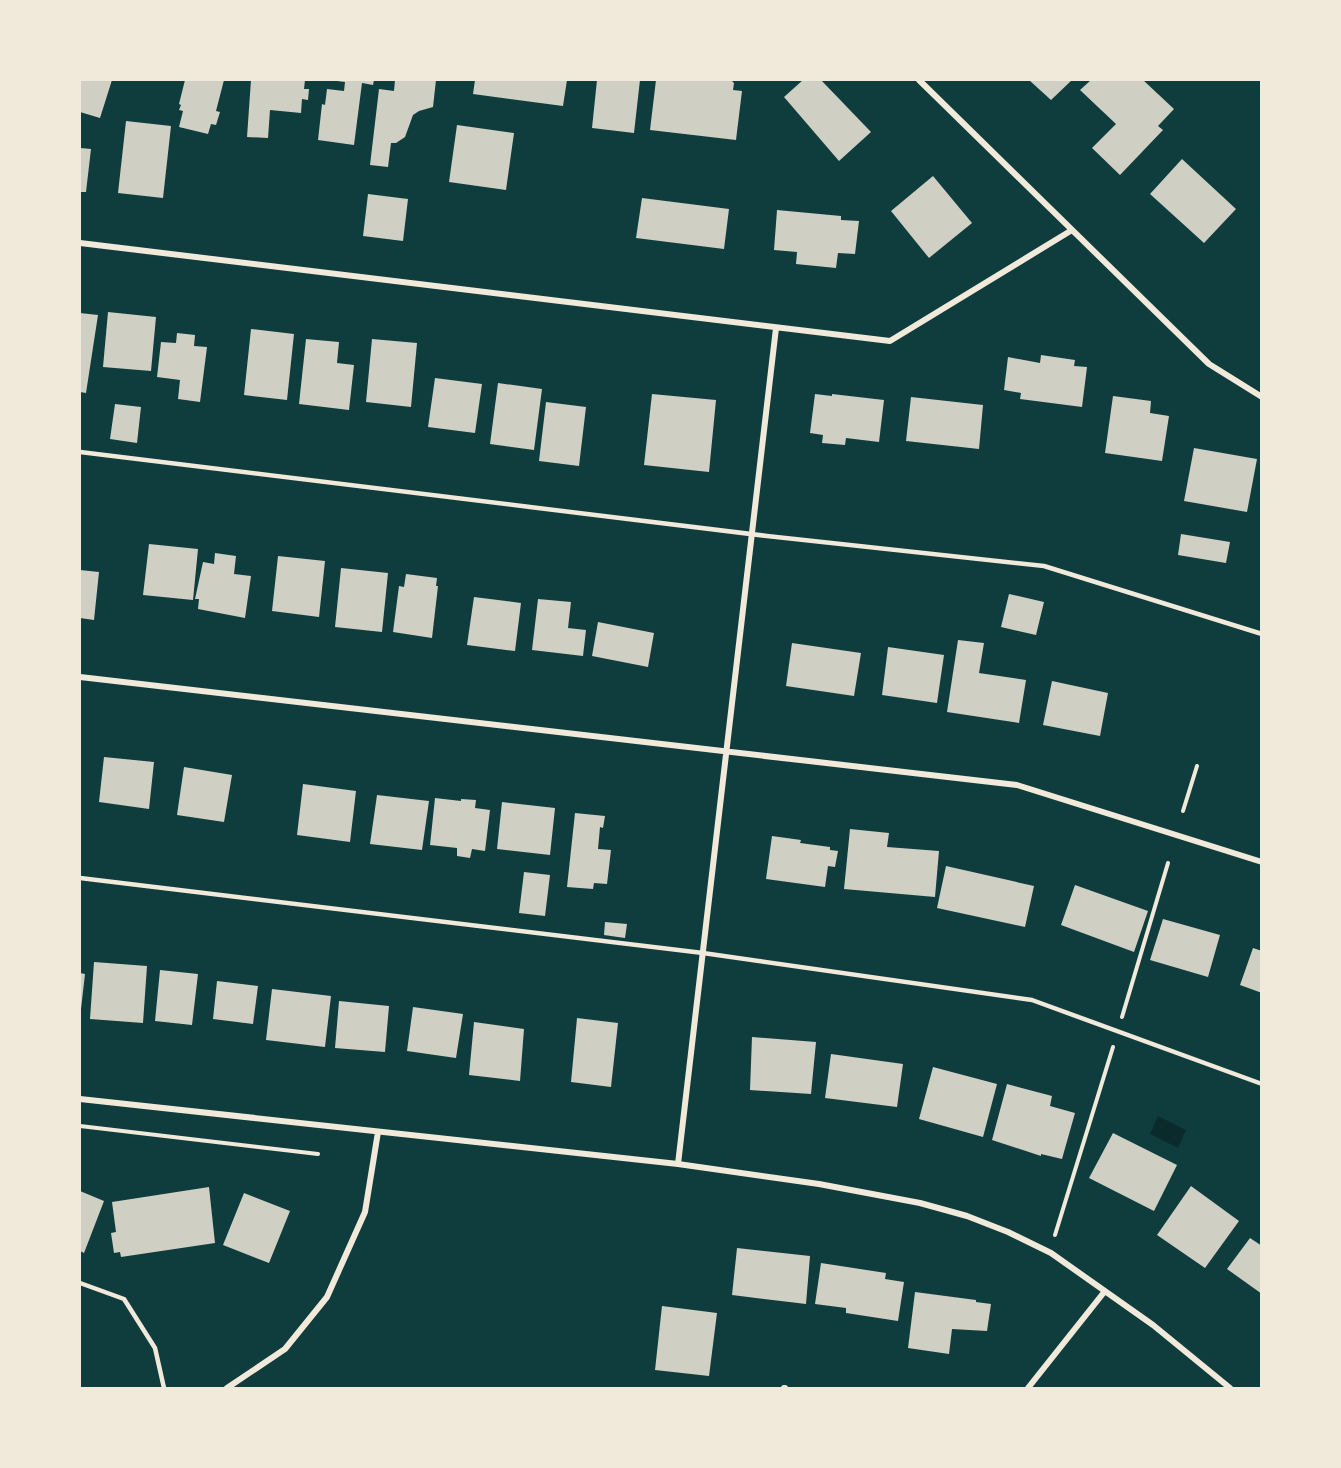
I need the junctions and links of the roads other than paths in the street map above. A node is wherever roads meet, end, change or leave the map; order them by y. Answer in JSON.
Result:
{"nodes":[{"id":1,"x":919,"y":80,"type":"edge"},
{"id":2,"x":1072,"y":230,"type":"junction"},
{"id":3,"x":80,"y":243,"type":"edge"},
{"id":4,"x":776,"y":328,"type":"junction"},
{"id":5,"x":1262,"y":397,"type":"edge"},
{"id":6,"x":80,"y":452,"type":"edge"},
{"id":7,"x":752,"y":535,"type":"junction"},
{"id":8,"x":1262,"y":634,"type":"edge"},
{"id":9,"x":80,"y":677,"type":"edge"},
{"id":10,"x":727,"y":750,"type":"junction"},
{"id":11,"x":1262,"y":862,"type":"edge"},
{"id":12,"x":80,"y":878,"type":"edge"},
{"id":13,"x":703,"y":952,"type":"junction"},
{"id":14,"x":1262,"y":1084,"type":"edge"},
{"id":15,"x":80,"y":1099,"type":"edge"},
{"id":16,"x":378,"y":1132,"type":"junction"},
{"id":17,"x":678,"y":1164,"type":"junction"},
{"id":18,"x":80,"y":1282,"type":"edge"},
{"id":19,"x":1105,"y":1292,"type":"junction"},
{"id":20,"x":164,"y":1389,"type":"edge"},
{"id":21,"x":228,"y":1389,"type":"edge"},
{"id":22,"x":1028,"y":1389,"type":"edge"},
{"id":23,"x":1230,"y":1389,"type":"edge"}],
"edges":[{"from":1,"to":2,"type":"street"},
{"from":2,"to":4,"type":"street"},
{"from":2,"to":5,"type":"street"},
{"from":3,"to":4,"type":"street"},
{"from":4,"to":7,"type":"street"},
{"from":6,"to":7,"type":"lane"},
{"from":7,"to":8,"type":"lane"},
{"from":7,"to":10,"type":"street"},
{"from":9,"to":10,"type":"street"},
{"from":10,"to":11,"type":"street"},
{"from":10,"to":13,"type":"street"},
{"from":12,"to":13,"type":"lane"},
{"from":13,"to":14,"type":"lane"},
{"from":13,"to":17,"type":"street"},
{"from":15,"to":16,"type":"street"},
{"from":16,"to":17,"type":"street"},
{"from":16,"to":21,"type":"street"},
{"from":17,"to":19,"type":"street"},
{"from":18,"to":20,"type":"lane"},
{"from":19,"to":22,"type":"street"},
{"from":19,"to":23,"type":"street"}]}
